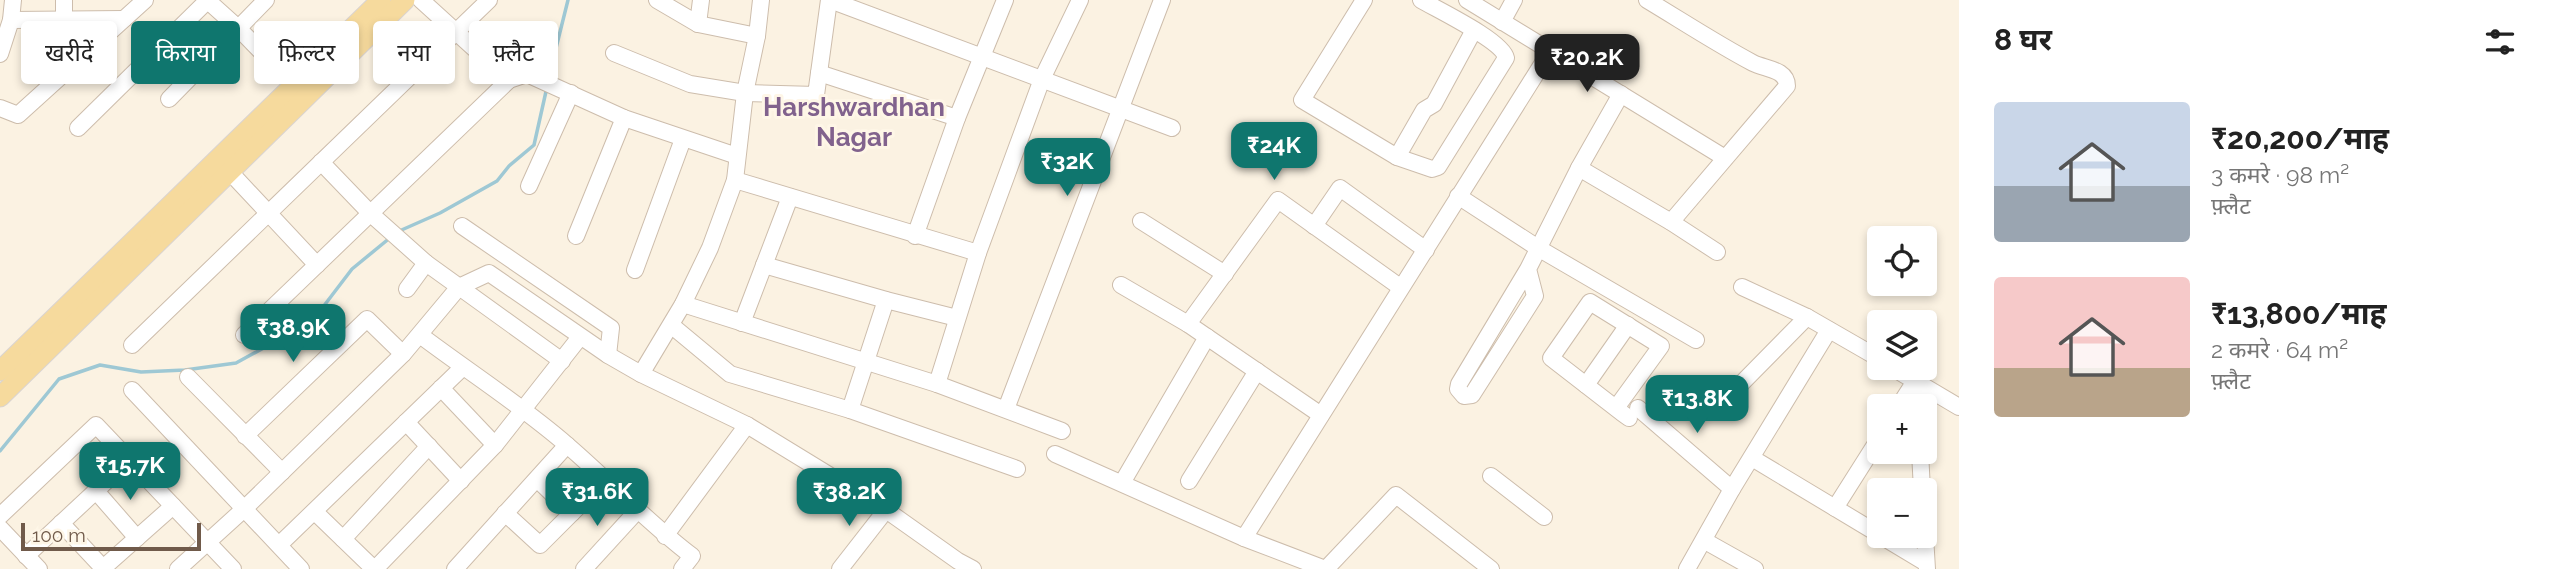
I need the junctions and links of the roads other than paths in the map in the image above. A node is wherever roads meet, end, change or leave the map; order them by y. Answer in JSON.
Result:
{"nodes":[{"id":1,"x":13,"y":0,"type":"edge"},
{"id":2,"x":64,"y":0,"type":"edge"},
{"id":3,"x":145,"y":0,"type":"edge"},
{"id":4,"x":207,"y":0,"type":"edge"},
{"id":5,"x":266,"y":0,"type":"edge"},
{"id":6,"x":381,"y":0,"type":"edge"},
{"id":7,"x":404,"y":0,"type":"edge"},
{"id":8,"x":421,"y":0,"type":"edge"},
{"id":9,"x":489,"y":0,"type":"edge"},
{"id":10,"x":657,"y":0,"type":"edge"},
{"id":11,"x":701,"y":0,"type":"edge"},
{"id":12,"x":761,"y":0,"type":"edge"},
{"id":13,"x":829,"y":0,"type":"edge"},
{"id":14,"x":1005,"y":0,"type":"edge"},
{"id":15,"x":1080,"y":0,"type":"edge"},
{"id":16,"x":1163,"y":0,"type":"edge"},
{"id":17,"x":1364,"y":0,"type":"edge"},
{"id":18,"x":1421,"y":0,"type":"edge"},
{"id":19,"x":1467,"y":0,"type":"edge"},
{"id":20,"x":1514,"y":0,"type":"edge"},
{"id":21,"x":1647,"y":0,"type":"edge"},
{"id":22,"x":124,"y":19,"type":"junction"},
{"id":23,"x":11,"y":20,"type":"junction"},
{"id":24,"x":64,"y":20,"type":"junction"},
{"id":25,"x":230,"y":21,"type":"edge"},
{"id":26,"x":443,"y":21,"type":"edge"},
{"id":27,"x":1502,"y":22,"type":"junction"},
{"id":28,"x":698,"y":24,"type":"junction"},
{"id":29,"x":240,"y":26,"type":"edge"},
{"id":30,"x":240,"y":30,"type":"edge"},
{"id":31,"x":1474,"y":30,"type":"junction"},
{"id":32,"x":455,"y":33,"type":"joint"},
{"id":33,"x":757,"y":36,"type":"junction"},
{"id":34,"x":469,"y":45,"type":"edge"},
{"id":35,"x":1551,"y":50,"type":"junction"},
{"id":36,"x":614,"y":52,"type":"dead end"},
{"id":37,"x":0,"y":54,"type":"edge"},
{"id":38,"x":983,"y":58,"type":"junction"},
{"id":39,"x":819,"y":73,"type":"junction"},
{"id":40,"x":1042,"y":79,"type":"junction"},
{"id":41,"x":184,"y":84,"type":"edge"},
{"id":42,"x":402,"y":84,"type":"edge"},
{"id":43,"x":505,"y":84,"type":"edge"},
{"id":44,"x":550,"y":84,"type":"edge"},
{"id":45,"x":293,"y":85,"type":"junction"},
{"id":46,"x":568,"y":92,"type":"junction"},
{"id":47,"x":745,"y":93,"type":"junction"},
{"id":48,"x":1620,"y":94,"type":"junction"},
{"id":49,"x":169,"y":99,"type":"dead end"},
{"id":50,"x":0,"y":108,"type":"edge"},
{"id":51,"x":1121,"y":108,"type":"junction"},
{"id":52,"x":624,"y":118,"type":"junction"},
{"id":53,"x":957,"y":118,"type":"junction"},
{"id":54,"x":78,"y":128,"type":"dead end"},
{"id":55,"x":1172,"y":128,"type":"dead end"},
{"id":56,"x":683,"y":139,"type":"junction"},
{"id":57,"x":737,"y":156,"type":"junction"},
{"id":58,"x":1397,"y":158,"type":"junction"},
{"id":59,"x":1725,"y":158,"type":"junction"},
{"id":60,"x":321,"y":162,"type":"junction"},
{"id":61,"x":1578,"y":169,"type":"junction"},
{"id":62,"x":229,"y":171,"type":"junction"},
{"id":63,"x":735,"y":180,"type":"junction"},
{"id":64,"x":529,"y":187,"type":"dead end"},
{"id":65,"x":790,"y":197,"type":"junction"},
{"id":66,"x":1458,"y":197,"type":"junction"},
{"id":67,"x":269,"y":212,"type":"junction"},
{"id":68,"x":370,"y":214,"type":"junction"},
{"id":69,"x":1141,"y":221,"type":"dead end"},
{"id":70,"x":1671,"y":222,"type":"junction"},
{"id":71,"x":462,"y":226,"type":"dead end"},
{"id":72,"x":1314,"y":226,"type":"junction"},
{"id":73,"x":576,"y":236,"type":"dead end"},
{"id":74,"x":915,"y":236,"type":"junction"},
{"id":75,"x":1538,"y":248,"type":"junction"},
{"id":76,"x":1426,"y":250,"type":"junction"},
{"id":77,"x":1717,"y":252,"type":"dead end"},
{"id":78,"x":978,"y":253,"type":"junction"},
{"id":79,"x":426,"y":263,"type":"junction"},
{"id":80,"x":317,"y":265,"type":"junction"},
{"id":81,"x":764,"y":265,"type":"junction"},
{"id":82,"x":1528,"y":269,"type":"junction"},
{"id":83,"x":635,"y":270,"type":"dead end"},
{"id":84,"x":1225,"y":274,"type":"junction"},
{"id":85,"x":1121,"y":285,"type":"dead end"},
{"id":86,"x":459,"y":287,"type":"junction"},
{"id":87,"x":1400,"y":287,"type":"junction"},
{"id":88,"x":1742,"y":287,"type":"dead end"},
{"id":89,"x":407,"y":289,"type":"dead end"},
{"id":90,"x":886,"y":300,"type":"junction"},
{"id":91,"x":683,"y":304,"type":"junction"},
{"id":92,"x":1807,"y":317,"type":"junction"},
{"id":93,"x":957,"y":318,"type":"junction"},
{"id":94,"x":742,"y":323,"type":"junction"},
{"id":95,"x":1188,"y":324,"type":"junction"},
{"id":96,"x":671,"y":325,"type":"junction"},
{"id":97,"x":1628,"y":325,"type":"junction"},
{"id":98,"x":1829,"y":330,"type":"junction"},
{"id":99,"x":244,"y":335,"type":"dead end"},
{"id":100,"x":420,"y":335,"type":"junction"},
{"id":101,"x":580,"y":337,"type":"junction"},
{"id":102,"x":1207,"y":337,"type":"junction"},
{"id":103,"x":1696,"y":340,"type":"dead end"},
{"id":104,"x":132,"y":345,"type":"dead end"},
{"id":105,"x":1867,"y":352,"type":"edge"},
{"id":106,"x":403,"y":354,"type":"junction"},
{"id":107,"x":608,"y":355,"type":"junction"},
{"id":108,"x":562,"y":361,"type":"junction"},
{"id":109,"x":868,"y":361,"type":"junction"},
{"id":110,"x":463,"y":367,"type":"junction"},
{"id":111,"x":0,"y":371,"type":"edge"},
{"id":112,"x":1258,"y":371,"type":"junction"},
{"id":113,"x":641,"y":374,"type":"junction"},
{"id":114,"x":188,"y":377,"type":"dead end"},
{"id":115,"x":1915,"y":381,"type":"junction"},
{"id":116,"x":937,"y":384,"type":"junction"},
{"id":117,"x":1586,"y":385,"type":"junction"},
{"id":118,"x":441,"y":388,"type":"junction"},
{"id":119,"x":1736,"y":389,"type":"dead end"},
{"id":120,"x":132,"y":390,"type":"dead end"},
{"id":121,"x":1907,"y":394,"type":"edge"},
{"id":122,"x":1916,"y":394,"type":"edge"},
{"id":123,"x":0,"y":397,"type":"edge"},
{"id":124,"x":1959,"y":407,"type":"edge"},
{"id":125,"x":1006,"y":409,"type":"junction"},
{"id":126,"x":524,"y":410,"type":"junction"},
{"id":127,"x":850,"y":410,"type":"junction"},
{"id":128,"x":1628,"y":411,"type":"junction"},
{"id":129,"x":1321,"y":415,"type":"junction"},
{"id":130,"x":406,"y":422,"type":"junction"},
{"id":131,"x":747,"y":425,"type":"junction"},
{"id":132,"x":1062,"y":431,"type":"dead end"},
{"id":133,"x":245,"y":436,"type":"junction"},
{"id":134,"x":495,"y":445,"type":"junction"},
{"id":135,"x":567,"y":445,"type":"junction"},
{"id":136,"x":429,"y":446,"type":"junction"},
{"id":137,"x":1055,"y":454,"type":"dead end"},
{"id":138,"x":1752,"y":458,"type":"junction"},
{"id":139,"x":1867,"y":458,"type":"edge"},
{"id":140,"x":129,"y":460,"type":"junction"},
{"id":141,"x":1017,"y":469,"type":"dead end"},
{"id":142,"x":282,"y":472,"type":"junction"},
{"id":143,"x":1491,"y":476,"type":"dead end"},
{"id":144,"x":537,"y":479,"type":"junction"},
{"id":145,"x":605,"y":480,"type":"junction"},
{"id":146,"x":461,"y":481,"type":"junction"},
{"id":147,"x":1189,"y":481,"type":"dead end"},
{"id":148,"x":1122,"y":483,"type":"junction"},
{"id":149,"x":1732,"y":489,"type":"junction"},
{"id":150,"x":96,"y":491,"type":"junction"},
{"id":151,"x":173,"y":506,"type":"junction"},
{"id":152,"x":1835,"y":508,"type":"junction"},
{"id":153,"x":244,"y":509,"type":"junction"},
{"id":154,"x":886,"y":510,"type":"junction"},
{"id":155,"x":637,"y":511,"type":"junction"},
{"id":156,"x":315,"y":512,"type":"junction"},
{"id":157,"x":505,"y":513,"type":"junction"},
{"id":158,"x":572,"y":513,"type":"junction"},
{"id":159,"x":0,"y":516,"type":"edge"},
{"id":160,"x":1544,"y":517,"type":"dead end"},
{"id":161,"x":61,"y":523,"type":"junction"},
{"id":162,"x":1867,"y":527,"type":"edge"},
{"id":163,"x":0,"y":528,"type":"edge"},
{"id":164,"x":665,"y":536,"type":"junction"},
{"id":165,"x":137,"y":538,"type":"junction"},
{"id":166,"x":1244,"y":538,"type":"junction"},
{"id":167,"x":343,"y":539,"type":"junction"},
{"id":168,"x":1705,"y":541,"type":"junction"},
{"id":169,"x":208,"y":542,"type":"junction"},
{"id":170,"x":279,"y":545,"type":"junction"},
{"id":171,"x":1900,"y":548,"type":"edge"},
{"id":172,"x":1926,"y":548,"type":"edge"},
{"id":173,"x":26,"y":556,"type":"junction"},
{"id":174,"x":1927,"y":566,"type":"edge"},
{"id":175,"x":102,"y":568,"type":"edge"},
{"id":176,"x":38,"y":569,"type":"edge"},
{"id":177,"x":178,"y":569,"type":"edge"},
{"id":178,"x":233,"y":569,"type":"edge"},
{"id":179,"x":301,"y":569,"type":"edge"},
{"id":180,"x":374,"y":569,"type":"edge"},
{"id":181,"x":455,"y":569,"type":"edge"},
{"id":182,"x":584,"y":569,"type":"edge"},
{"id":183,"x":682,"y":569,"type":"edge"},
{"id":184,"x":840,"y":569,"type":"edge"},
{"id":185,"x":973,"y":569,"type":"edge"},
{"id":186,"x":1325,"y":569,"type":"edge"},
{"id":187,"x":1490,"y":569,"type":"edge"},
{"id":188,"x":1687,"y":569,"type":"edge"},
{"id":189,"x":1755,"y":569,"type":"edge"}],
"edges":[{"from":1,"to":23,"type":"street"},
{"from":2,"to":24,"type":"street"},
{"from":3,"to":22,"type":"street"},
{"from":4,"to":25,"type":"street"},
{"from":4,"to":54,"type":"street"},
{"from":5,"to":29,"type":"street"},
{"from":6,"to":45,"type":"main road"},
{"from":7,"to":62,"type":"main road"},
{"from":8,"to":26,"type":"street"},
{"from":9,"to":32,"type":"street"},
{"from":10,"to":28,"type":"street"},
{"from":11,"to":28,"type":"street"},
{"from":12,"to":33,"type":"street"},
{"from":13,"to":38,"type":"street"},
{"from":13,"to":39,"type":"street"},
{"from":14,"to":38,"type":"street"},
{"from":15,"to":40,"type":"street"},
{"from":16,"to":51,"type":"street"},
{"from":17,"to":58,"type":"street"},
{"from":18,"to":31,"type":"street"},
{"from":19,"to":27,"type":"street"},
{"from":20,"to":27,"type":"street"},
{"from":21,"to":59,"type":"street"},
{"from":22,"to":24,"type":"street"},
{"from":22,"to":50,"type":"street"},
{"from":23,"to":24,"type":"street"},
{"from":23,"to":37,"type":"street"},
{"from":27,"to":35,"type":"street"},
{"from":28,"to":33,"type":"street"},
{"from":30,"to":45,"type":"street"},
{"from":31,"to":58,"type":"street"},
{"from":31,"to":58,"type":"street"},
{"from":32,"to":34,"type":"street"},
{"from":33,"to":47,"type":"street"},
{"from":35,"to":48,"type":"street"},
{"from":35,"to":66,"type":"street"},
{"from":36,"to":47,"type":"street"},
{"from":38,"to":40,"type":"street"},
{"from":38,"to":53,"type":"street"},
{"from":39,"to":47,"type":"street"},
{"from":39,"to":53,"type":"street"},
{"from":40,"to":51,"type":"street"},
{"from":40,"to":78,"type":"street"},
{"from":41,"to":49,"type":"street"},
{"from":42,"to":60,"type":"street"},
{"from":43,"to":68,"type":"street"},
{"from":44,"to":46,"type":"street"},
{"from":45,"to":111,"type":"main road"},
{"from":46,"to":52,"type":"street"},
{"from":46,"to":64,"type":"street"},
{"from":47,"to":57,"type":"street"},
{"from":48,"to":59,"type":"street"},
{"from":48,"to":61,"type":"street"},
{"from":51,"to":55,"type":"street"},
{"from":51,"to":125,"type":"street"},
{"from":52,"to":56,"type":"street"},
{"from":52,"to":73,"type":"street"},
{"from":53,"to":74,"type":"street"},
{"from":56,"to":57,"type":"street"},
{"from":56,"to":83,"type":"street"},
{"from":57,"to":63,"type":"street"},
{"from":59,"to":70,"type":"street"},
{"from":60,"to":67,"type":"street"},
{"from":60,"to":68,"type":"street"},
{"from":61,"to":70,"type":"street"},
{"from":61,"to":75,"type":"street"},
{"from":62,"to":67,"type":"street"},
{"from":62,"to":123,"type":"main road"},
{"from":63,"to":65,"type":"street"},
{"from":63,"to":91,"type":"street"},
{"from":65,"to":74,"type":"street"},
{"from":65,"to":81,"type":"street"},
{"from":66,"to":75,"type":"street"},
{"from":66,"to":76,"type":"street"},
{"from":67,"to":80,"type":"street"},
{"from":67,"to":104,"type":"street"},
{"from":68,"to":79,"type":"street"},
{"from":68,"to":80,"type":"street"},
{"from":69,"to":84,"type":"street"},
{"from":70,"to":77,"type":"street"},
{"from":71,"to":107,"type":"street"},
{"from":72,"to":76,"type":"street"},
{"from":72,"to":84,"type":"street"},
{"from":72,"to":87,"type":"street"},
{"from":74,"to":78,"type":"street"},
{"from":75,"to":82,"type":"street"},
{"from":75,"to":103,"type":"street"},
{"from":76,"to":87,"type":"street"},
{"from":78,"to":93,"type":"street"},
{"from":79,"to":86,"type":"street"},
{"from":79,"to":89,"type":"street"},
{"from":80,"to":99,"type":"street"},
{"from":81,"to":90,"type":"street"},
{"from":81,"to":94,"type":"street"},
{"from":82,"to":82,"type":"street"},
{"from":84,"to":95,"type":"street"},
{"from":85,"to":95,"type":"street"},
{"from":86,"to":100,"type":"street"},
{"from":86,"to":101,"type":"street"},
{"from":86,"to":108,"type":"street"},
{"from":87,"to":129,"type":"street"},
{"from":88,"to":92,"type":"street"},
{"from":90,"to":93,"type":"street"},
{"from":90,"to":109,"type":"street"},
{"from":91,"to":94,"type":"street"},
{"from":91,"to":96,"type":"street"},
{"from":92,"to":98,"type":"street"},
{"from":92,"to":119,"type":"street"},
{"from":93,"to":116,"type":"street"},
{"from":94,"to":109,"type":"street"},
{"from":95,"to":102,"type":"street"},
{"from":96,"to":113,"type":"street"},
{"from":96,"to":127,"type":"street"},
{"from":97,"to":117,"type":"street"},
{"from":97,"to":117,"type":"street"},
{"from":97,"to":128,"type":"street"},
{"from":98,"to":105,"type":"street"},
{"from":98,"to":138,"type":"street"},
{"from":100,"to":106,"type":"street"},
{"from":100,"to":110,"type":"street"},
{"from":101,"to":107,"type":"street"},
{"from":101,"to":108,"type":"street"},
{"from":102,"to":112,"type":"street"},
{"from":102,"to":148,"type":"street"},
{"from":106,"to":133,"type":"street"},
{"from":106,"to":142,"type":"street"},
{"from":107,"to":113,"type":"street"},
{"from":108,"to":126,"type":"street"},
{"from":109,"to":116,"type":"street"},
{"from":109,"to":127,"type":"street"},
{"from":110,"to":118,"type":"street"},
{"from":110,"to":126,"type":"street"},
{"from":112,"to":129,"type":"street"},
{"from":112,"to":147,"type":"street"},
{"from":113,"to":131,"type":"street"},
{"from":114,"to":133,"type":"street"},
{"from":115,"to":121,"type":"street"},
{"from":115,"to":122,"type":"street"},
{"from":115,"to":124,"type":"street"},
{"from":116,"to":125,"type":"street"},
{"from":117,"to":128,"type":"street"},
{"from":118,"to":130,"type":"street"},
{"from":118,"to":134,"type":"street"},
{"from":120,"to":153,"type":"street"},
{"from":125,"to":132,"type":"street"},
{"from":126,"to":134,"type":"street"},
{"from":126,"to":135,"type":"street"},
{"from":127,"to":141,"type":"street"},
{"from":128,"to":149,"type":"street"},
{"from":129,"to":166,"type":"street"},
{"from":130,"to":136,"type":"street"},
{"from":130,"to":156,"type":"street"},
{"from":131,"to":154,"type":"street"},
{"from":131,"to":164,"type":"street"},
{"from":133,"to":142,"type":"street"},
{"from":134,"to":146,"type":"street"},
{"from":135,"to":144,"type":"street"},
{"from":135,"to":145,"type":"street"},
{"from":136,"to":146,"type":"street"},
{"from":136,"to":167,"type":"street"},
{"from":137,"to":148,"type":"street"},
{"from":138,"to":149,"type":"street"},
{"from":138,"to":152,"type":"street"},
{"from":139,"to":152,"type":"street"},
{"from":140,"to":150,"type":"street"},
{"from":140,"to":151,"type":"street"},
{"from":140,"to":159,"type":"street"},
{"from":142,"to":153,"type":"street"},
{"from":143,"to":160,"type":"street"},
{"from":144,"to":157,"type":"street"},
{"from":144,"to":158,"type":"street"},
{"from":145,"to":155,"type":"street"},
{"from":145,"to":158,"type":"street"},
{"from":146,"to":180,"type":"street"},
{"from":148,"to":166,"type":"street"},
{"from":149,"to":168,"type":"street"},
{"from":150,"to":161,"type":"street"},
{"from":150,"to":165,"type":"street"},
{"from":151,"to":165,"type":"street"},
{"from":151,"to":169,"type":"street"},
{"from":152,"to":162,"type":"street"},
{"from":153,"to":169,"type":"street"},
{"from":153,"to":170,"type":"street"},
{"from":154,"to":184,"type":"street"},
{"from":154,"to":185,"type":"street"},
{"from":155,"to":164,"type":"street"},
{"from":155,"to":182,"type":"street"},
{"from":156,"to":167,"type":"street"},
{"from":156,"to":170,"type":"street"},
{"from":157,"to":158,"type":"street"},
{"from":157,"to":181,"type":"street"},
{"from":161,"to":173,"type":"street"},
{"from":161,"to":175,"type":"street"},
{"from":163,"to":173,"type":"street"},
{"from":164,"to":183,"type":"street"},
{"from":165,"to":175,"type":"street"},
{"from":166,"to":186,"type":"street"},
{"from":167,"to":180,"type":"street"},
{"from":168,"to":188,"type":"street"},
{"from":168,"to":189,"type":"street"},
{"from":169,"to":177,"type":"street"},
{"from":169,"to":178,"type":"street"},
{"from":170,"to":179,"type":"street"},
{"from":171,"to":174,"type":"street"},
{"from":172,"to":174,"type":"street"},
{"from":173,"to":176,"type":"street"},
{"from":186,"to":187,"type":"street"}]}
